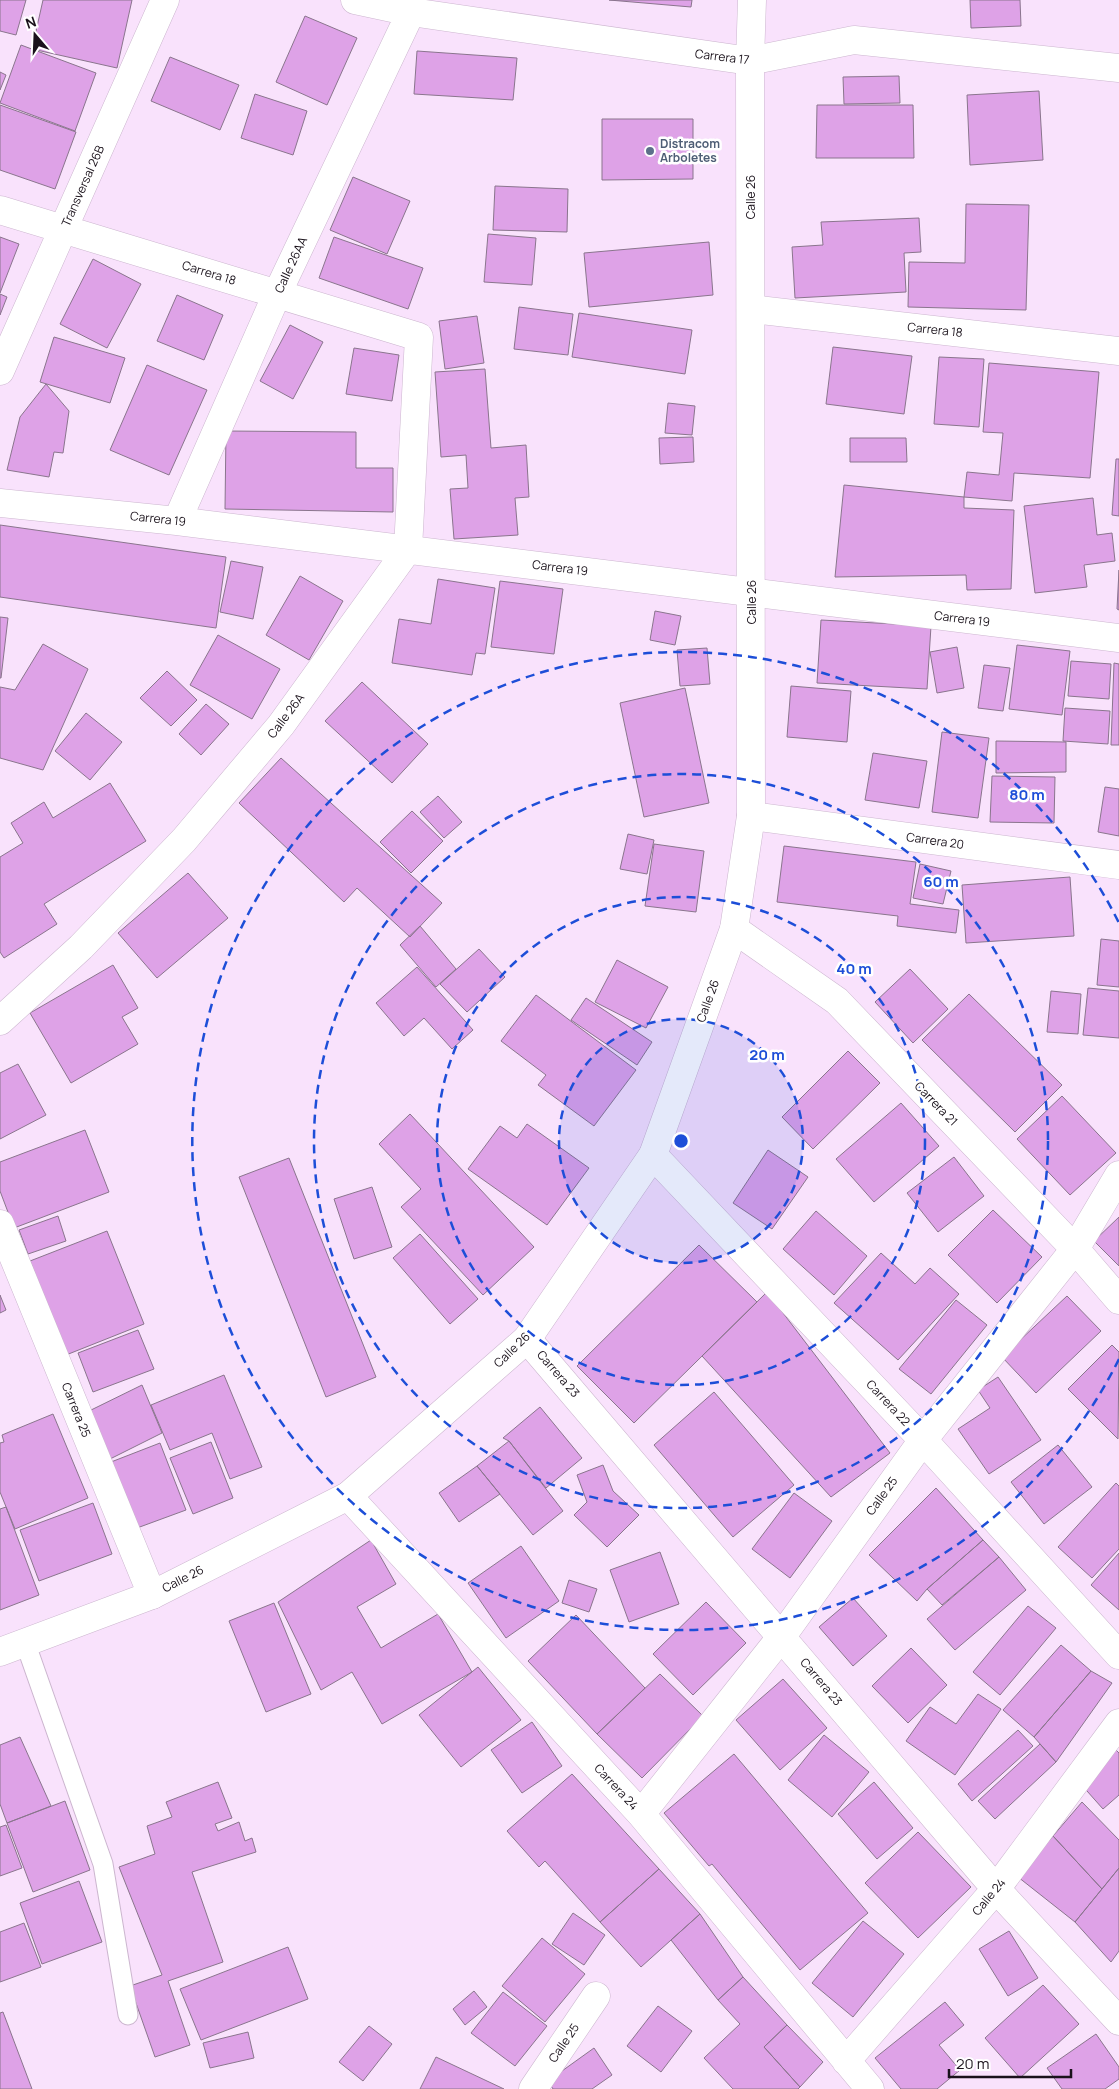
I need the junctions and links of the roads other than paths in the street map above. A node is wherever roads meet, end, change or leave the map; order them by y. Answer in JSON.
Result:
{"nodes":[{"id":1,"x":165,"y":0,"type":"edge"},
{"id":2,"x":355,"y":0,"type":"edge"},
{"id":3,"x":752,"y":0,"type":"edge"},
{"id":4,"x":410,"y":12,"type":"junction"},
{"id":5,"x":750,"y":62,"type":"junction"},
{"id":6,"x":1119,"y":68,"type":"edge"},
{"id":7,"x":0,"y":210,"type":"edge"},
{"id":8,"x":64,"y":229,"type":"junction"},
{"id":9,"x":277,"y":294,"type":"junction"},
{"id":10,"x":751,"y":309,"type":"junction"},
{"id":11,"x":1119,"y":351,"type":"edge"},
{"id":12,"x":0,"y":371,"type":"edge"},
{"id":13,"x":0,"y":503,"type":"edge"},
{"id":14,"x":177,"y":521,"type":"junction"},
{"id":15,"x":408,"y":549,"type":"junction"},
{"id":16,"x":752,"y":592,"type":"junction"},
{"id":17,"x":1119,"y":638,"type":"edge"},
{"id":18,"x":751,"y":816,"type":"junction"},
{"id":19,"x":1119,"y":865,"type":"edge"},
{"id":20,"x":734,"y":929,"type":"junction"},
{"id":21,"x":0,"y":1021,"type":"edge"},
{"id":22,"x":653,"y":1155,"type":"junction"},
{"id":23,"x":1119,"y":1175,"type":"edge"},
{"id":24,"x":0,"y":1224,"type":"edge"},
{"id":25,"x":1075,"y":1249,"type":"junction"},
{"id":26,"x":1119,"y":1300,"type":"edge"},
{"id":27,"x":528,"y":1338,"type":"junction"},
{"id":28,"x":923,"y":1440,"type":"junction"},
{"id":29,"x":348,"y":1496,"type":"junction"},
{"id":30,"x":152,"y":1595,"type":"junction"},
{"id":31,"x":782,"y":1636,"type":"junction"},
{"id":32,"x":12,"y":1647,"type":"edge"},
{"id":33,"x":1119,"y":1655,"type":"edge"},
{"id":34,"x":1119,"y":1723,"type":"edge"},
{"id":35,"x":640,"y":1814,"type":"junction"},
{"id":36,"x":996,"y":1889,"type":"junction"},
{"id":37,"x":596,"y":1996,"type":"dead end"},
{"id":38,"x":128,"y":2015,"type":"dead end"},
{"id":39,"x":1119,"y":2020,"type":"edge"},
{"id":40,"x":846,"y":2061,"type":"junction"},
{"id":41,"x":533,"y":2089,"type":"edge"},
{"id":42,"x":870,"y":2089,"type":"edge"}],
"edges":[{"from":1,"to":8,"type":"street","name":"Transversal 26B"},
{"from":2,"to":4,"type":"street","name":"Carrera 17"},
{"from":3,"to":5,"type":"street","name":"Calle 26"},
{"from":4,"to":5,"type":"street","name":"Carrera 17"},
{"from":4,"to":9,"type":"street","name":"Calle 26AA"},
{"from":5,"to":6,"type":"street","name":"Carrera 17"},
{"from":5,"to":10,"type":"street","name":"Calle 26"},
{"from":7,"to":8,"type":"street","name":"Carrera 18"},
{"from":8,"to":9,"type":"street","name":"Carrera 18"},
{"from":8,"to":12,"type":"street","name":"Transversal 26B"},
{"from":9,"to":14,"type":"street","name":"Calle 26AA"},
{"from":9,"to":15,"type":"street","name":"Carrera 18"},
{"from":10,"to":11,"type":"street","name":"Carrera 18"},
{"from":10,"to":16,"type":"street","name":"Calle 26"},
{"from":13,"to":14,"type":"street","name":"Carrera 19"},
{"from":14,"to":15,"type":"street","name":"Carrera 19"},
{"from":15,"to":16,"type":"street","name":"Carrera 19"},
{"from":15,"to":21,"type":"street","name":"Calle 26A"},
{"from":16,"to":17,"type":"street","name":"Carrera 19"},
{"from":16,"to":18,"type":"street","name":"Calle 26"},
{"from":18,"to":19,"type":"street","name":"Carrera 20"},
{"from":18,"to":20,"type":"street","name":"Calle 26"},
{"from":20,"to":22,"type":"street","name":"Calle 26"},
{"from":20,"to":25,"type":"street","name":"Carrera 21"},
{"from":22,"to":27,"type":"street","name":"Calle 26"},
{"from":22,"to":28,"type":"street","name":"Carrera 22"},
{"from":23,"to":25,"type":"street","name":"Calle 25"},
{"from":24,"to":30,"type":"street","name":"Carrera 25"},
{"from":25,"to":26,"type":"street","name":"Carrera 21"},
{"from":25,"to":28,"type":"street","name":"Calle 25"},
{"from":27,"to":29,"type":"street","name":"Calle 26"},
{"from":27,"to":31,"type":"street","name":"Carrera 23"},
{"from":28,"to":31,"type":"street","name":"Calle 25"},
{"from":28,"to":33,"type":"street","name":"Carrera 22"},
{"from":29,"to":30,"type":"street","name":"Calle 26"},
{"from":29,"to":35,"type":"street","name":"Carrera 24"},
{"from":30,"to":32,"type":"street","name":"Calle 26"},
{"from":31,"to":35,"type":"street","name":"Calle 25"},
{"from":31,"to":36,"type":"street","name":"Carrera 23"},
{"from":32,"to":38,"type":"lane"},
{"from":34,"to":36,"type":"street","name":"Calle 24"},
{"from":35,"to":40,"type":"street","name":"Carrera 24"},
{"from":36,"to":39,"type":"street","name":"Carrera 23"},
{"from":36,"to":40,"type":"street","name":"Calle 24"},
{"from":37,"to":41,"type":"street","name":"Calle 25"},
{"from":40,"to":42,"type":"street","name":"Carrera 24"}]}
